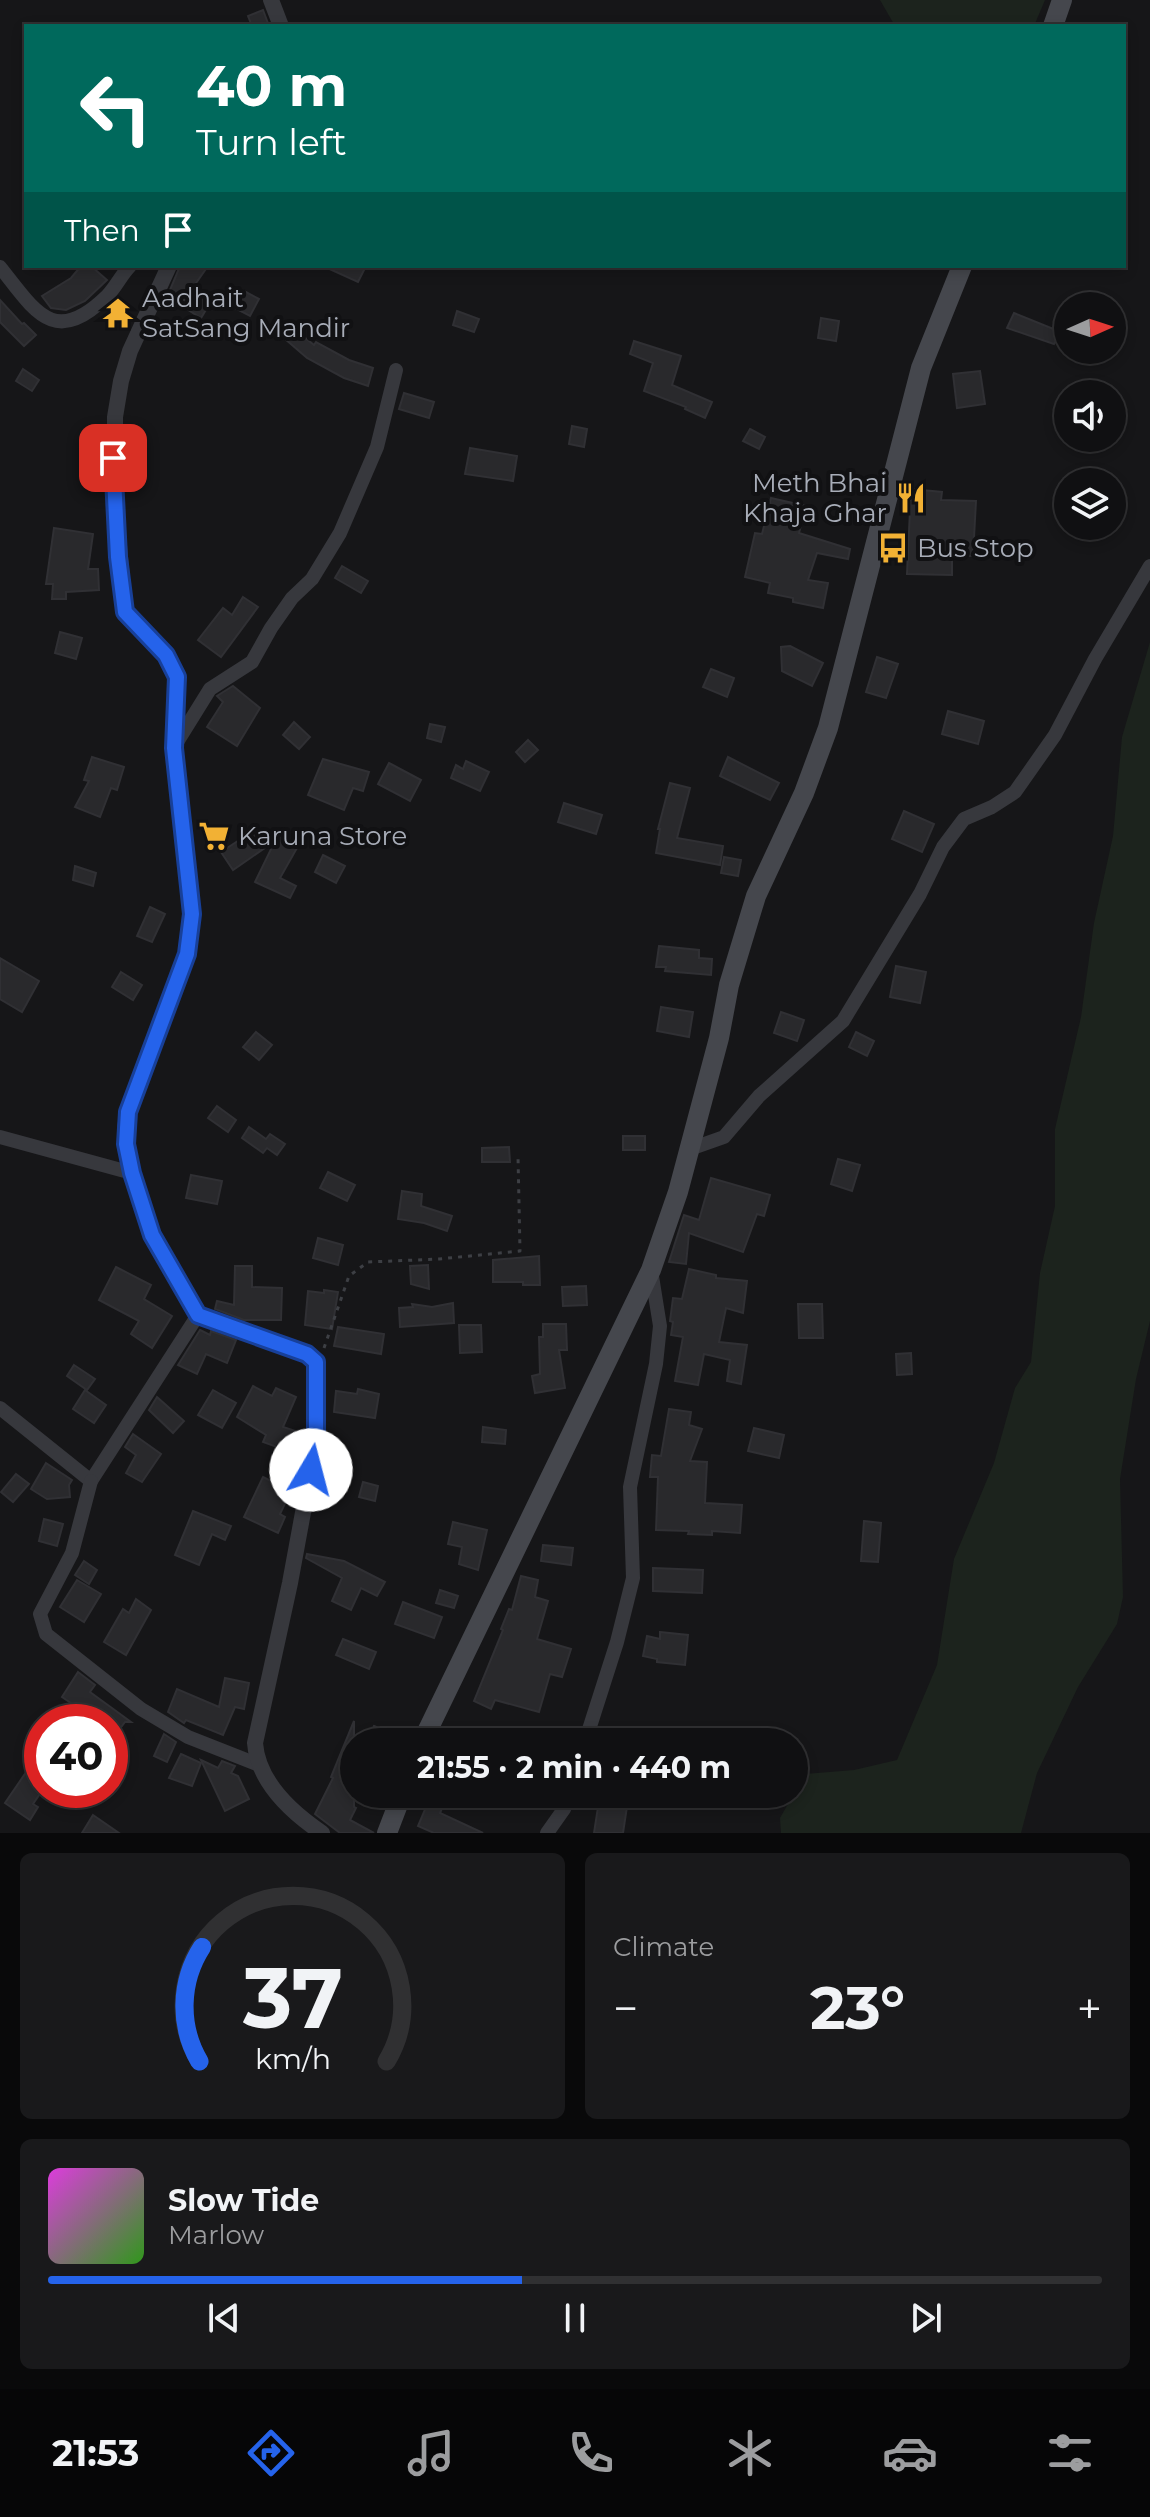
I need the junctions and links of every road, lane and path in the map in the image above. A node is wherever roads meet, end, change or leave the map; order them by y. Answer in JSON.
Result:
{"nodes":[{"id":1,"x":271,"y":0,"type":"edge"},
{"id":2,"x":1062,"y":0,"type":"edge"},
{"id":3,"x":280,"y":24,"type":"edge"},
{"id":4,"x":1054,"y":24,"type":"edge"},
{"id":5,"x":0,"y":267,"type":"edge"},
{"id":6,"x":128,"y":268,"type":"edge"},
{"id":7,"x":168,"y":268,"type":"edge"},
{"id":8,"x":961,"y":268,"type":"edge"},
{"id":9,"x":396,"y":370,"type":"dead end"},
{"id":10,"x":1150,"y":566,"type":"edge"},
{"id":11,"x":174,"y":748,"type":"junction"},
{"id":12,"x":0,"y":1137,"type":"edge"},
{"id":13,"x":690,"y":1149,"type":"junction"},
{"id":14,"x":518,"y":1156,"type":"dead end"},
{"id":15,"x":132,"y":1173,"type":"junction"},
{"id":16,"x":651,"y":1270,"type":"junction"},
{"id":17,"x":198,"y":1315,"type":"junction"},
{"id":18,"x":316,"y":1362,"type":"junction"},
{"id":19,"x":0,"y":1408,"type":"edge"},
{"id":20,"x":91,"y":1481,"type":"junction"},
{"id":21,"x":429,"y":1728,"type":"edge"},
{"id":22,"x":589,"y":1728,"type":"edge"},
{"id":23,"x":259,"y":1765,"type":"junction"},
{"id":24,"x":397,"y":1808,"type":"edge"},
{"id":25,"x":564,"y":1808,"type":"edge"},
{"id":26,"x":322,"y":1833,"type":"edge"},
{"id":27,"x":387,"y":1833,"type":"edge"},
{"id":28,"x":547,"y":1833,"type":"edge"}],
"edges":[{"from":1,"to":3,"type":"street"},
{"from":2,"to":4,"type":"main road"},
{"from":5,"to":6,"type":"street"},
{"from":7,"to":11,"type":"street"},
{"from":8,"to":13,"type":"main road"},
{"from":9,"to":11,"type":"street"},
{"from":10,"to":13,"type":"street"},
{"from":11,"to":15,"type":"street"},
{"from":12,"to":15,"type":"street"},
{"from":13,"to":16,"type":"main road"},
{"from":14,"to":18,"type":"path"},
{"from":15,"to":17,"type":"street"},
{"from":16,"to":21,"type":"main road"},
{"from":16,"to":22,"type":"street"},
{"from":17,"to":18,"type":"street"},
{"from":17,"to":20,"type":"street"},
{"from":18,"to":23,"type":"street"},
{"from":19,"to":20,"type":"street"},
{"from":20,"to":23,"type":"street"},
{"from":23,"to":26,"type":"street"},
{"from":24,"to":27,"type":"main road"},
{"from":25,"to":28,"type":"street"}]}
